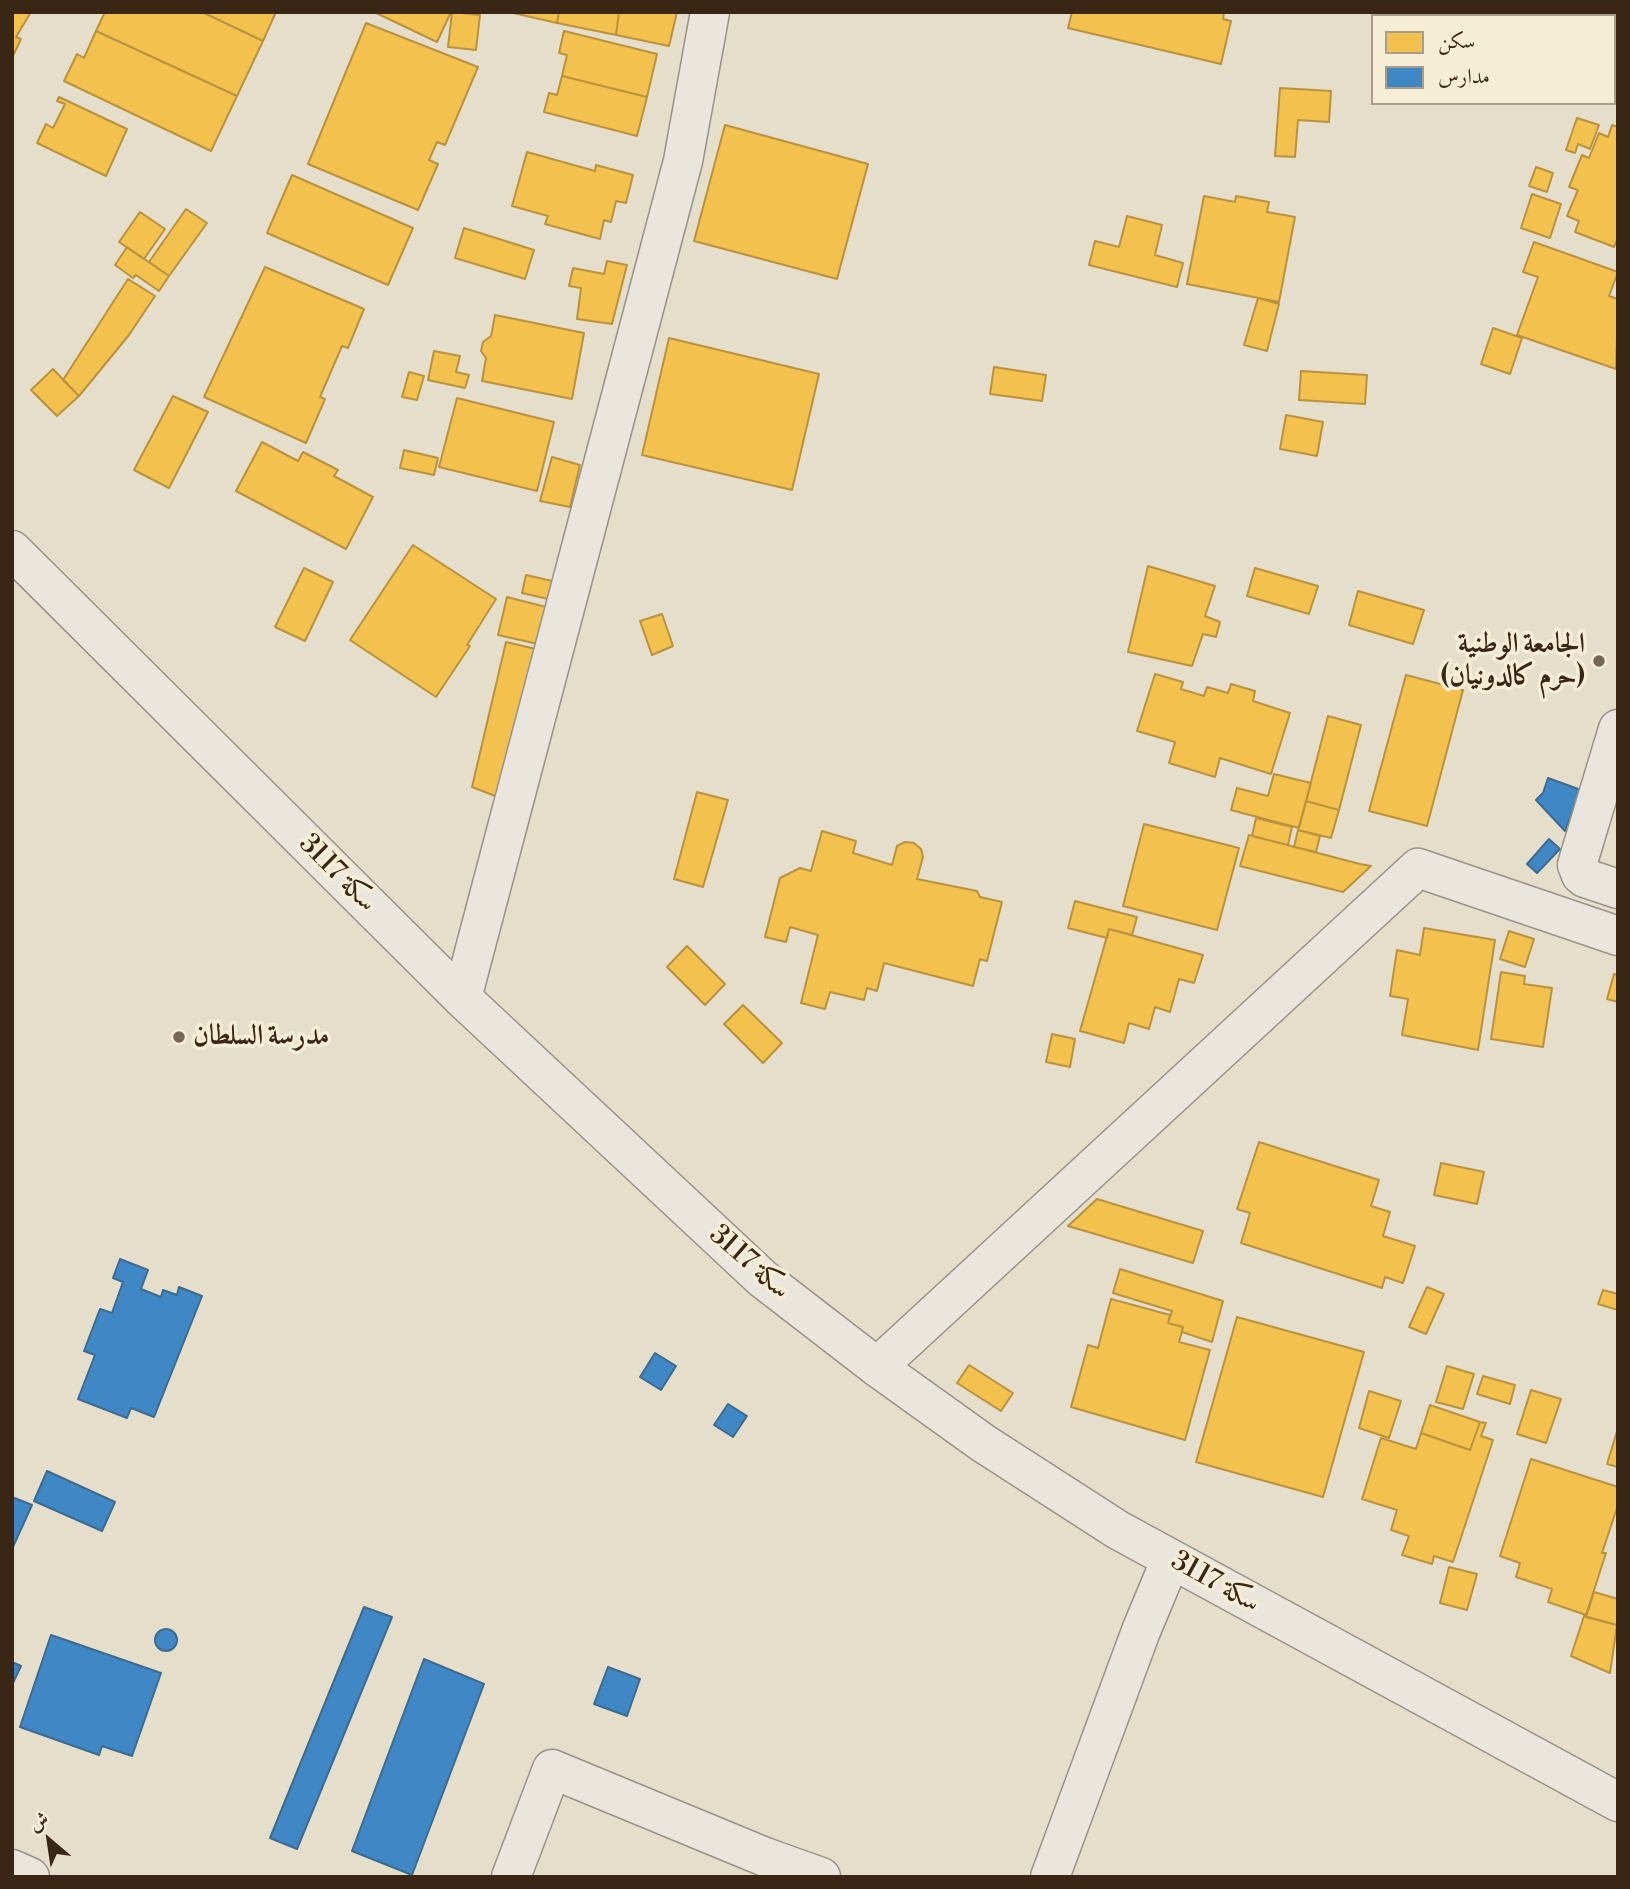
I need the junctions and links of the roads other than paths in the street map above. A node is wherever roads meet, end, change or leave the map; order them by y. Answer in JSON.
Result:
{"nodes":[{"id":1,"x":710,"y":12,"type":"edge"},
{"id":2,"x":12,"y":550,"type":"edge"},
{"id":3,"x":1618,"y":729,"type":"edge"},
{"id":4,"x":1618,"y":889,"type":"edge"},
{"id":5,"x":1618,"y":936,"type":"edge"},
{"id":6,"x":462,"y":998,"type":"junction"},
{"id":7,"x":877,"y":1367,"type":"junction"},
{"id":8,"x":1171,"y":1559,"type":"junction"},
{"id":9,"x":1618,"y":1802,"type":"edge"},
{"id":10,"x":12,"y":1869,"type":"edge"},
{"id":11,"x":30,"y":1877,"type":"edge"},
{"id":12,"x":511,"y":1877,"type":"edge"},
{"id":13,"x":821,"y":1877,"type":"edge"},
{"id":14,"x":1050,"y":1877,"type":"edge"}],
"edges":[{"from":1,"to":6,"type":"street"},
{"from":2,"to":6,"type":"street","name":"سكة 3117"},
{"from":3,"to":4,"type":"street"},
{"from":5,"to":7,"type":"street"},
{"from":6,"to":7,"type":"street","name":"سكة 3117"},
{"from":7,"to":8,"type":"street","name":"سكة 3117"},
{"from":8,"to":9,"type":"street","name":"سكة 3117"},
{"from":8,"to":14,"type":"street"},
{"from":10,"to":11,"type":"street"},
{"from":12,"to":13,"type":"street"}]}
